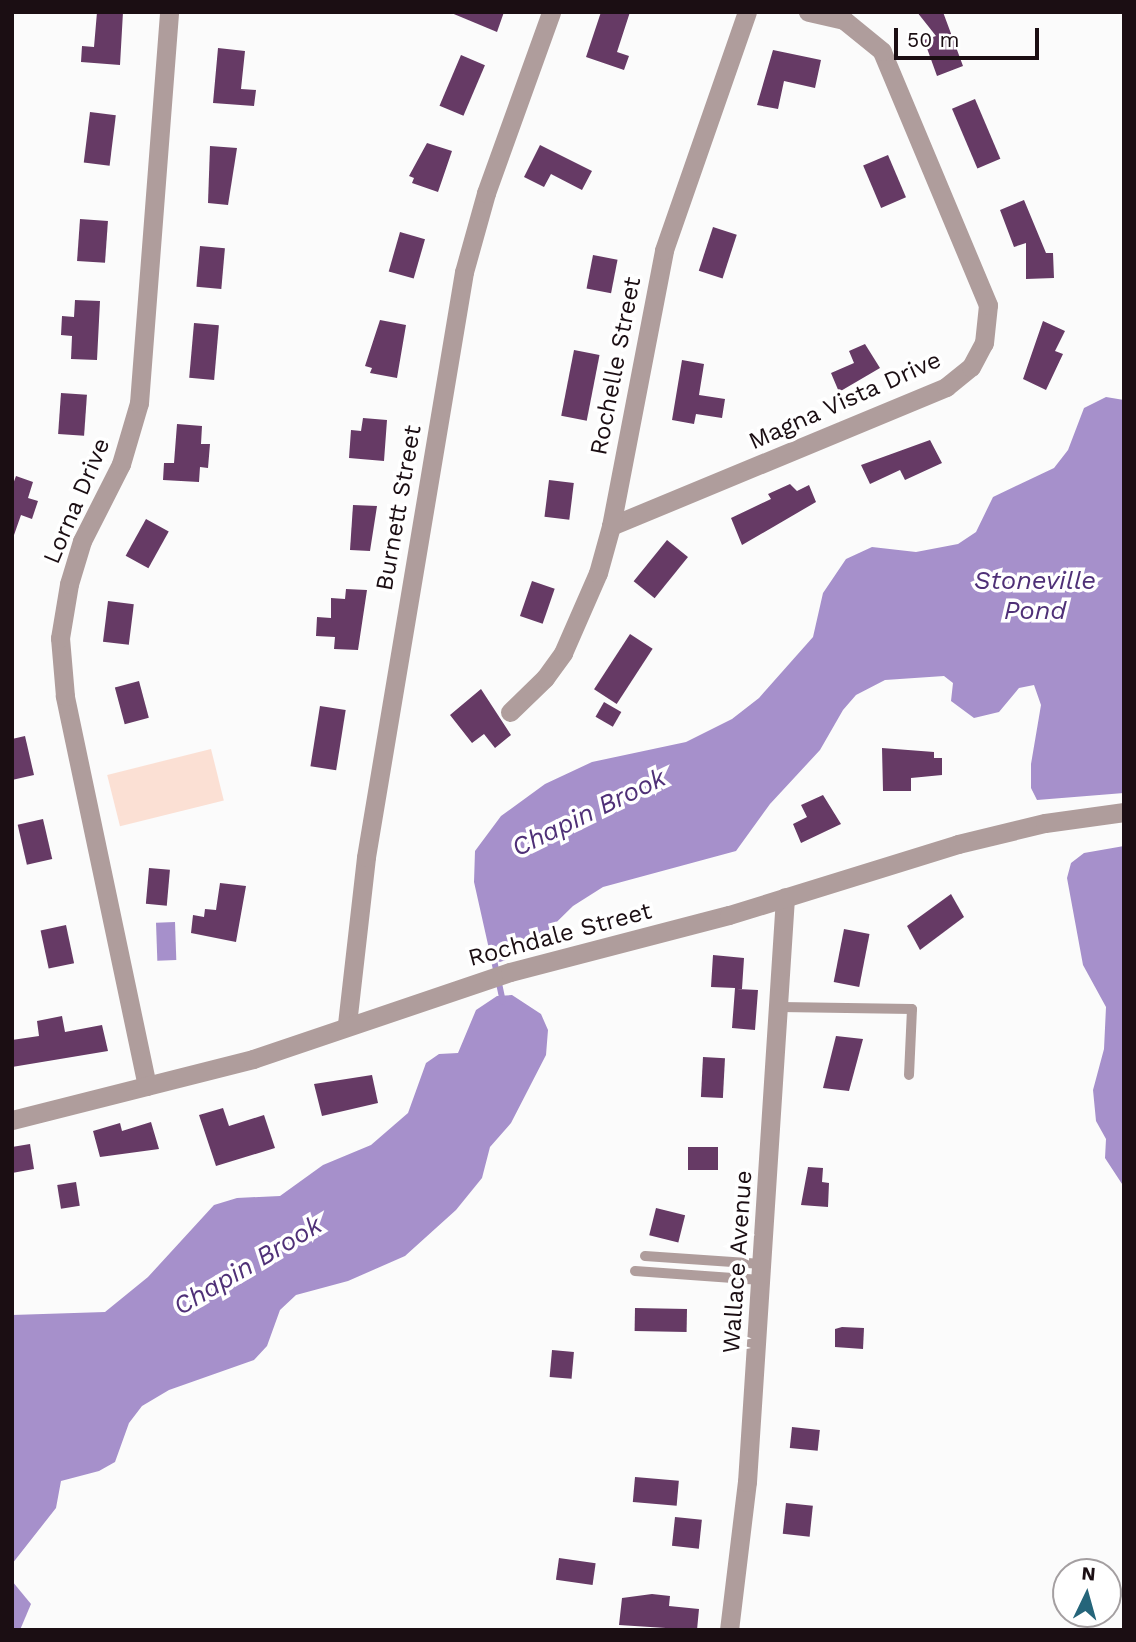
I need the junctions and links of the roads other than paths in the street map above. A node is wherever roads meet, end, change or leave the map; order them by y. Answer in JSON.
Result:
{"nodes":[{"id":1,"x":169,"y":12,"type":"edge"},
{"id":2,"x":551,"y":12,"type":"edge"},
{"id":3,"x":747,"y":12,"type":"edge"},
{"id":4,"x":808,"y":12,"type":"edge"},
{"id":5,"x":611,"y":526,"type":"junction"},
{"id":6,"x":510,"y":712,"type":"dead end"},
{"id":7,"x":1124,"y":812,"type":"edge"},
{"id":8,"x":785,"y":897,"type":"junction"},
{"id":9,"x":781,"y":1007,"type":"junction"},
{"id":10,"x":347,"y":1024,"type":"junction"},
{"id":11,"x":909,"y":1075,"type":"dead end"},
{"id":12,"x":147,"y":1086,"type":"junction"},
{"id":13,"x":12,"y":1120,"type":"edge"},
{"id":14,"x":645,"y":1256,"type":"dead end"},
{"id":15,"x":635,"y":1271,"type":"dead end"},
{"id":16,"x":761,"y":1272,"type":"junction"},
{"id":17,"x":729,"y":1630,"type":"edge"}],
"edges":[{"from":1,"to":12,"type":"street","name":"Lorna Drive"},
{"from":2,"to":10,"type":"street","name":"Burnett Street"},
{"from":3,"to":5,"type":"street","name":"Rochelle Street"},
{"from":4,"to":5,"type":"street","name":"Magna Vista Drive"},
{"from":5,"to":6,"type":"street","name":"Rochelle Street"},
{"from":7,"to":8,"type":"street","name":"Rochdale Street"},
{"from":8,"to":9,"type":"street","name":"Wallace Avenue"},
{"from":8,"to":10,"type":"street","name":"Rochdale Street"},
{"from":9,"to":11,"type":"lane"},
{"from":9,"to":16,"type":"street","name":"Wallace Avenue"},
{"from":10,"to":12,"type":"street","name":"Rochdale Street"},
{"from":12,"to":13,"type":"street","name":"Rochdale Street"},
{"from":14,"to":16,"type":"lane"},
{"from":15,"to":16,"type":"lane"},
{"from":16,"to":17,"type":"street","name":"Wallace Avenue"}]}
